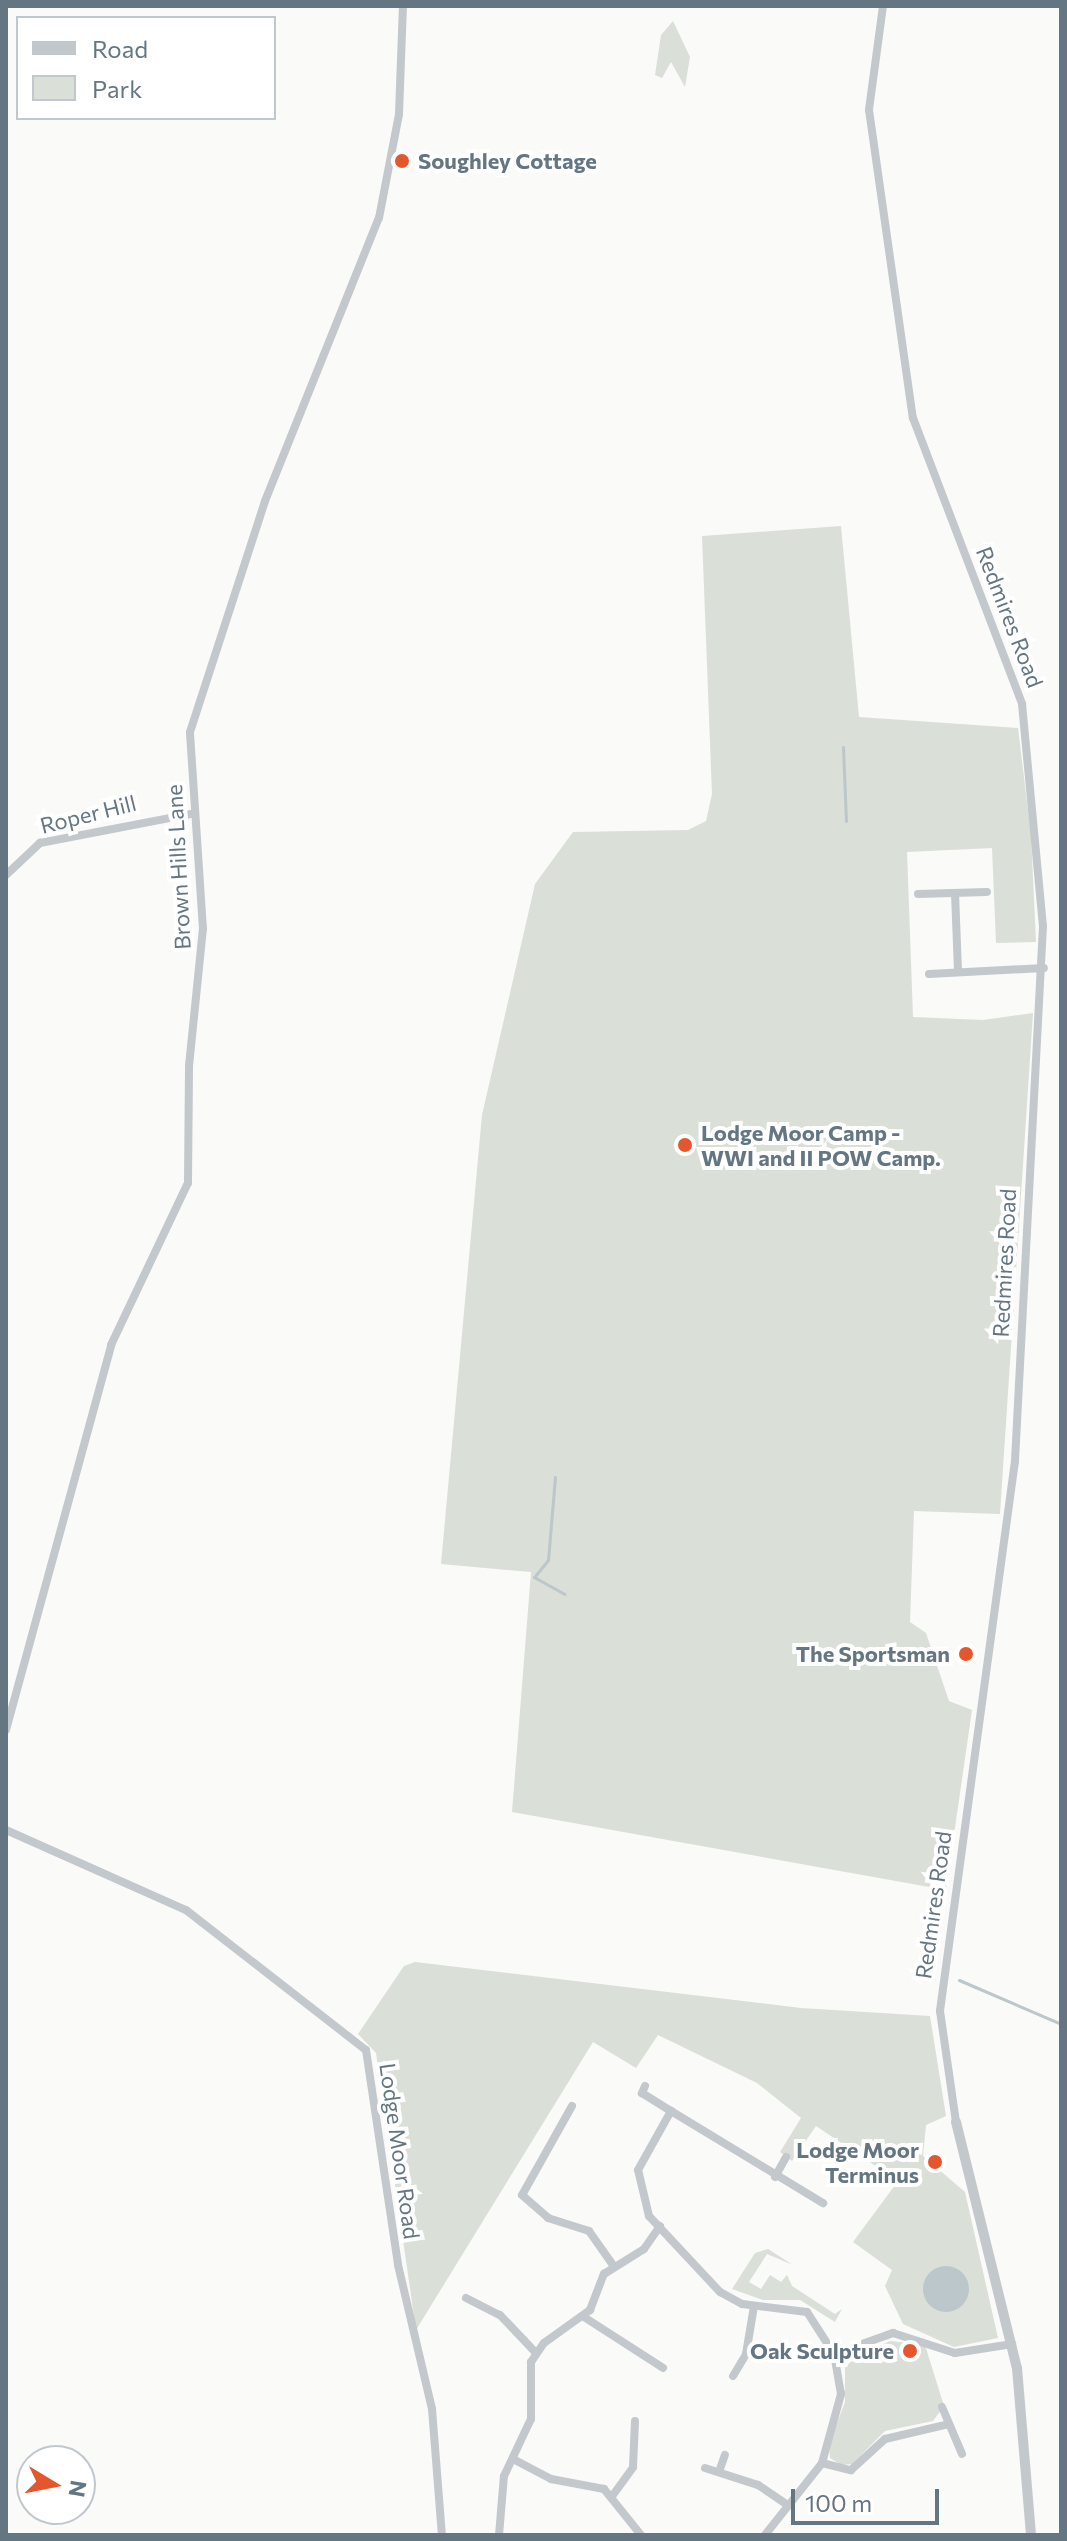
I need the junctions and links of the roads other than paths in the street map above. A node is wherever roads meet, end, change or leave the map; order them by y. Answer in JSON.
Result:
{"nodes":[{"id":1,"x":403,"y":6,"type":"edge"},
{"id":2,"x":883,"y":6,"type":"edge"},
{"id":3,"x":191,"y":814,"type":"junction"},
{"id":4,"x":6,"y":875,"type":"edge"},
{"id":5,"x":987,"y":892,"type":"dead end"},
{"id":6,"x":955,"y":893,"type":"junction"},
{"id":7,"x":918,"y":894,"type":"dead end"},
{"id":8,"x":1044,"y":968,"type":"junction"},
{"id":9,"x":958,"y":972,"type":"junction"},
{"id":10,"x":929,"y":974,"type":"dead end"},
{"id":11,"x":6,"y":1730,"type":"edge"},
{"id":12,"x":6,"y":1830,"type":"edge"},
{"id":13,"x":644,"y":2089,"type":"dead end"},
{"id":14,"x":572,"y":2106,"type":"dead end"},
{"id":15,"x":671,"y":2111,"type":"junction"},
{"id":16,"x":956,"y":2122,"type":"joint"},
{"id":17,"x":786,"y":2157,"type":"dead end"},
{"id":18,"x":775,"y":2177,"type":"junction"},
{"id":19,"x":823,"y":2203,"type":"dead end"},
{"id":20,"x":660,"y":2226,"type":"junction"},
{"id":21,"x":613,"y":2265,"type":"junction"},
{"id":22,"x":466,"y":2298,"type":"dead end"},
{"id":23,"x":754,"y":2306,"type":"junction"},
{"id":24,"x":584,"y":2317,"type":"junction"},
{"id":25,"x":1012,"y":2344,"type":"junction"},
{"id":26,"x":536,"y":2353,"type":"junction"},
{"id":27,"x":834,"y":2354,"type":"junction"},
{"id":28,"x":663,"y":2368,"type":"dead end"},
{"id":29,"x":733,"y":2376,"type":"dead end"},
{"id":30,"x":942,"y":2407,"type":"dead end"},
{"id":31,"x":635,"y":2421,"type":"dead end"},
{"id":32,"x":945,"y":2425,"type":"junction"},
{"id":33,"x":637,"y":2440,"type":"junction"},
{"id":34,"x":648,"y":2441,"type":"dead end"},
{"id":35,"x":962,"y":2454,"type":"dead end"},
{"id":36,"x":725,"y":2455,"type":"dead end"},
{"id":37,"x":513,"y":2459,"type":"junction"},
{"id":38,"x":822,"y":2463,"type":"junction"},
{"id":39,"x":705,"y":2468,"type":"dead end"},
{"id":40,"x":719,"y":2472,"type":"junction"},
{"id":41,"x":613,"y":2495,"type":"junction"},
{"id":42,"x":785,"y":2503,"type":"junction"},
{"id":43,"x":442,"y":2535,"type":"edge"},
{"id":44,"x":499,"y":2535,"type":"edge"},
{"id":45,"x":641,"y":2535,"type":"edge"},
{"id":46,"x":765,"y":2535,"type":"edge"},
{"id":47,"x":1031,"y":2535,"type":"edge"}],
"edges":[{"from":1,"to":3,"type":"street","name":"Brown Hills Lane"},
{"from":2,"to":8,"type":"street","name":"Redmires Road"},
{"from":3,"to":4,"type":"street","name":"Roper Hill"},
{"from":3,"to":11,"type":"street","name":"Brown Hills Lane"},
{"from":5,"to":6,"type":"street"},
{"from":6,"to":7,"type":"street"},
{"from":6,"to":9,"type":"street"},
{"from":8,"to":9,"type":"street"},
{"from":8,"to":16,"type":"street","name":"Redmires Road"},
{"from":9,"to":10,"type":"street"},
{"from":12,"to":43,"type":"street","name":"Lodge Moor Road"},
{"from":13,"to":15,"type":"street"},
{"from":14,"to":21,"type":"street"},
{"from":15,"to":18,"type":"street"},
{"from":15,"to":20,"type":"street"},
{"from":16,"to":25,"type":"street","name":"Redmires Road"},
{"from":17,"to":18,"type":"street"},
{"from":18,"to":19,"type":"street"},
{"from":20,"to":21,"type":"street"},
{"from":20,"to":23,"type":"street"},
{"from":21,"to":24,"type":"street"},
{"from":22,"to":26,"type":"street"},
{"from":23,"to":27,"type":"street"},
{"from":23,"to":29,"type":"street"},
{"from":24,"to":26,"type":"street"},
{"from":24,"to":28,"type":"street"},
{"from":25,"to":27,"type":"street"},
{"from":25,"to":47,"type":"street","name":"Redmires Road"},
{"from":26,"to":37,"type":"street"},
{"from":27,"to":38,"type":"street"},
{"from":30,"to":32,"type":"street"},
{"from":31,"to":33,"type":"street"},
{"from":32,"to":35,"type":"street"},
{"from":32,"to":38,"type":"street"},
{"from":33,"to":34,"type":"street"},
{"from":33,"to":41,"type":"street"},
{"from":36,"to":40,"type":"street"},
{"from":37,"to":41,"type":"street"},
{"from":37,"to":44,"type":"street"},
{"from":38,"to":42,"type":"street"},
{"from":39,"to":40,"type":"street"},
{"from":40,"to":42,"type":"street"},
{"from":41,"to":45,"type":"street"},
{"from":42,"to":46,"type":"street"}]}
